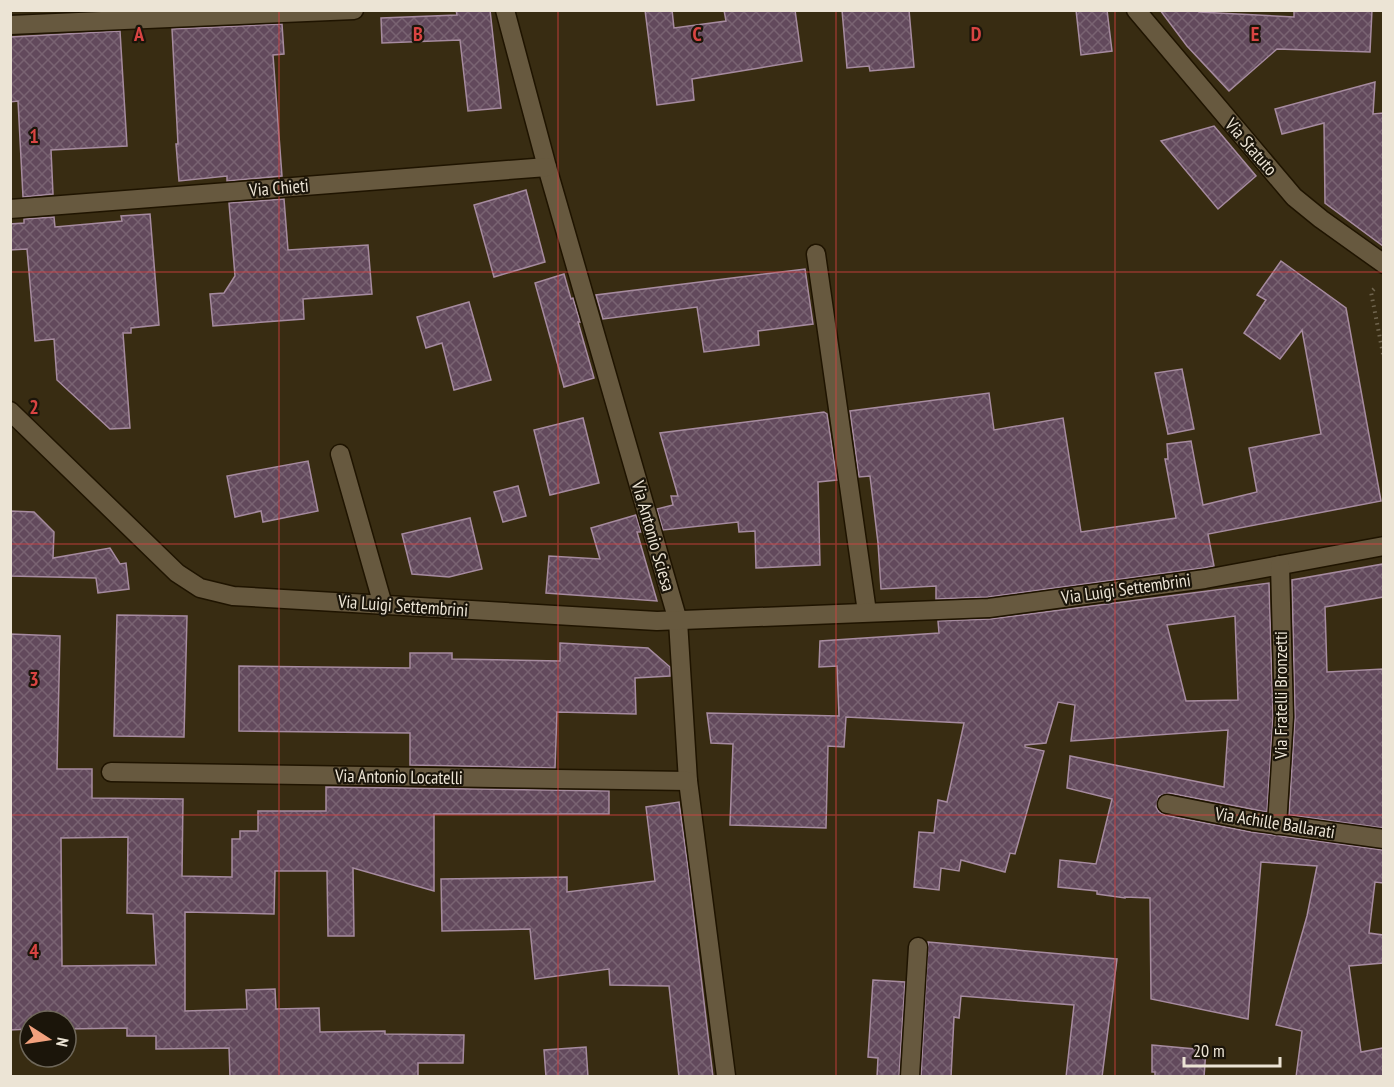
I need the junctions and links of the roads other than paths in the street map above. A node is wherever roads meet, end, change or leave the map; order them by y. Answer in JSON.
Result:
{"nodes":[{"id":1,"x":354,"y":10,"type":"edge"},
{"id":2,"x":505,"y":10,"type":"edge"},
{"id":3,"x":1136,"y":10,"type":"edge"},
{"id":4,"x":10,"y":25,"type":"edge"},
{"id":5,"x":547,"y":166,"type":"junction"},
{"id":6,"x":10,"y":210,"type":"edge"},
{"id":7,"x":816,"y":254,"type":"dead end"},
{"id":8,"x":1383,"y":264,"type":"edge"},
{"id":9,"x":10,"y":411,"type":"edge"},
{"id":10,"x":340,"y":454,"type":"dead end"},
{"id":11,"x":1383,"y":546,"type":"edge"},
{"id":12,"x":1280,"y":565,"type":"junction"},
{"id":13,"x":383,"y":605,"type":"junction"},
{"id":14,"x":867,"y":612,"type":"junction"},
{"id":15,"x":678,"y":621,"type":"junction"},
{"id":16,"x":111,"y":772,"type":"dead end"},
{"id":17,"x":688,"y":781,"type":"junction"},
{"id":18,"x":1167,"y":804,"type":"dead end"},
{"id":19,"x":1277,"y":825,"type":"junction"},
{"id":20,"x":1383,"y":839,"type":"edge"},
{"id":21,"x":918,"y":947,"type":"dead end"},
{"id":22,"x":726,"y":1077,"type":"edge"},
{"id":23,"x":910,"y":1077,"type":"edge"}],
"edges":[{"from":1,"to":4,"type":"street"},
{"from":2,"to":5,"type":"street","name":"Via Antonio Sciesa"},
{"from":3,"to":8,"type":"street","name":"Via Statuto"},
{"from":5,"to":6,"type":"street","name":"Via Chieti"},
{"from":5,"to":15,"type":"street","name":"Via Antonio Sciesa"},
{"from":7,"to":14,"type":"street"},
{"from":9,"to":13,"type":"street","name":"Via Luigi Settembrini"},
{"from":10,"to":13,"type":"street"},
{"from":11,"to":12,"type":"street","name":"Via Luigi Settembrini"},
{"from":12,"to":14,"type":"street","name":"Via Luigi Settembrini"},
{"from":12,"to":19,"type":"street","name":"Via Fratelli Bronzetti"},
{"from":13,"to":15,"type":"street","name":"Via Luigi Settembrini"},
{"from":14,"to":15,"type":"street","name":"Via Luigi Settembrini"},
{"from":15,"to":17,"type":"street","name":"Via Antonio Sciesa"},
{"from":16,"to":17,"type":"street","name":"Via Antonio Locatelli"},
{"from":17,"to":22,"type":"street","name":"Via Antonio Sciesa"},
{"from":18,"to":19,"type":"street","name":"Via Achille Ballarati"},
{"from":19,"to":20,"type":"street","name":"Via Achille Ballarati"},
{"from":21,"to":23,"type":"street"}]}
